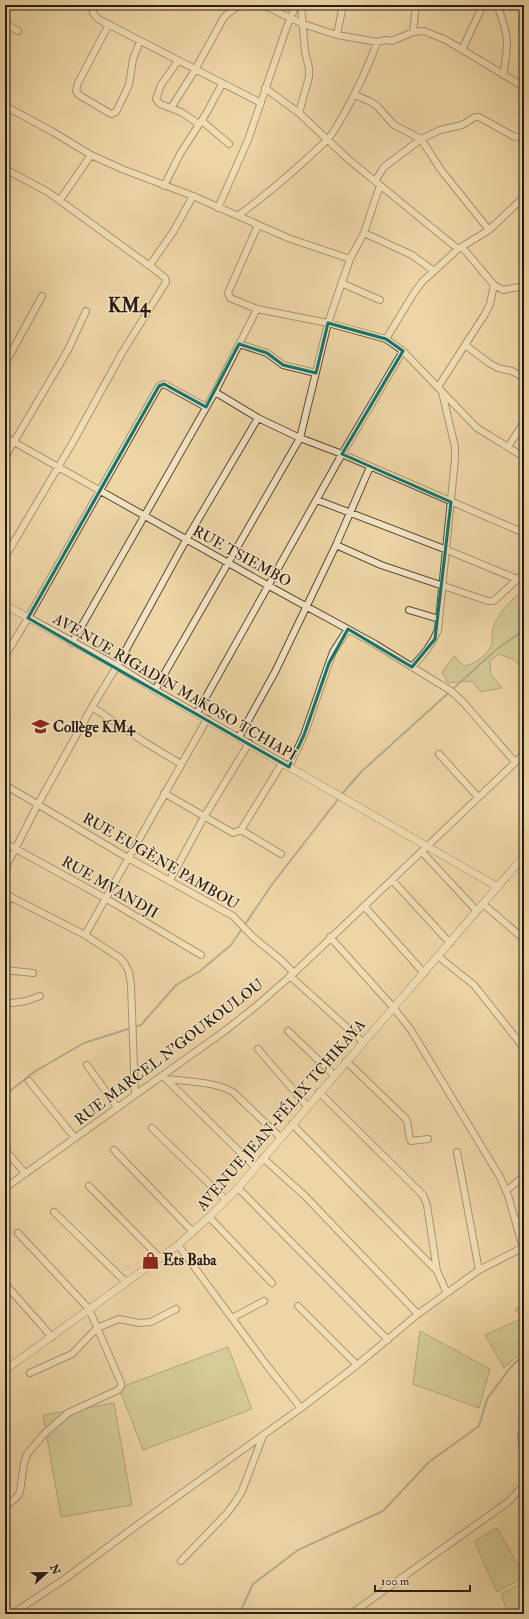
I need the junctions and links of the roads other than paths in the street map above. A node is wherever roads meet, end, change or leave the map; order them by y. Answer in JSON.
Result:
{"nodes":[{"id":1,"x":92,"y":5,"type":"edge"},
{"id":2,"x":239,"y":5,"type":"edge"},
{"id":3,"x":263,"y":5,"type":"edge"},
{"id":4,"x":296,"y":5,"type":"edge"},
{"id":5,"x":301,"y":5,"type":"edge"},
{"id":6,"x":343,"y":5,"type":"edge"},
{"id":7,"x":408,"y":5,"type":"edge"},
{"id":8,"x":483,"y":5,"type":"edge"},
{"id":9,"x":497,"y":5,"type":"edge"},
{"id":10,"x":416,"y":6,"type":"edge"},
{"id":11,"x":290,"y":18,"type":"junction"},
{"id":12,"x":5,"y":24,"type":"edge"},
{"id":13,"x":109,"y":24,"type":"junction"},
{"id":14,"x":303,"y":24,"type":"junction"},
{"id":15,"x":18,"y":31,"type":"dead end"},
{"id":16,"x":413,"y":32,"type":"junction"},
{"id":17,"x":337,"y":35,"type":"junction"},
{"id":18,"x":140,"y":41,"type":"junction"},
{"id":19,"x":377,"y":42,"type":"junction"},
{"id":20,"x":462,"y":50,"type":"junction"},
{"id":21,"x":178,"y":61,"type":"junction"},
{"id":22,"x":196,"y":70,"type":"junction"},
{"id":23,"x":502,"y":75,"type":"junction"},
{"id":24,"x":222,"y":84,"type":"junction"},
{"id":25,"x":524,"y":87,"type":"edge"},
{"id":26,"x":265,"y":88,"type":"junction"},
{"id":27,"x":355,"y":95,"type":"junction"},
{"id":28,"x":261,"y":103,"type":"junction"},
{"id":29,"x":5,"y":106,"type":"edge"},
{"id":30,"x":171,"y":108,"type":"junction"},
{"id":31,"x":299,"y":113,"type":"junction"},
{"id":32,"x":200,"y":122,"type":"junction"},
{"id":33,"x":421,"y":139,"type":"junction"},
{"id":34,"x":524,"y":139,"type":"edge"},
{"id":35,"x":327,"y":140,"type":"junction"},
{"id":36,"x":229,"y":144,"type":"dead end"},
{"id":37,"x":90,"y":155,"type":"junction"},
{"id":38,"x":5,"y":169,"type":"edge"},
{"id":39,"x":378,"y":183,"type":"junction"},
{"id":40,"x":164,"y":186,"type":"junction"},
{"id":41,"x":193,"y":196,"type":"junction"},
{"id":42,"x":524,"y":197,"type":"edge"},
{"id":43,"x":60,"y":200,"type":"junction"},
{"id":44,"x":218,"y":208,"type":"junction"},
{"id":45,"x":238,"y":215,"type":"junction"},
{"id":46,"x":258,"y":225,"type":"junction"},
{"id":47,"x":489,"y":230,"type":"junction"},
{"id":48,"x":364,"y":232,"type":"junction"},
{"id":49,"x":460,"y":248,"type":"junction"},
{"id":50,"x":350,"y":259,"type":"junction"},
{"id":51,"x":150,"y":265,"type":"junction"},
{"id":52,"x":434,"y":270,"type":"junction"},
{"id":53,"x":341,"y":283,"type":"junction"},
{"id":54,"x":494,"y":285,"type":"junction"},
{"id":55,"x":524,"y":286,"type":"edge"},
{"id":56,"x":42,"y":296,"type":"dead end"},
{"id":57,"x":380,"y":300,"type":"dead end"},
{"id":58,"x":257,"y":309,"type":"junction"},
{"id":59,"x":86,"y":311,"type":"dead end"},
{"id":60,"x":328,"y":322,"type":"junction"},
{"id":61,"x":386,"y":339,"type":"junction"},
{"id":62,"x":239,"y":344,"type":"junction"},
{"id":63,"x":465,"y":345,"type":"junction"},
{"id":64,"x":403,"y":351,"type":"junction"},
{"id":65,"x":5,"y":364,"type":"edge"},
{"id":66,"x":316,"y":373,"type":"junction"},
{"id":67,"x":524,"y":378,"type":"edge"},
{"id":68,"x":440,"y":389,"type":"junction"},
{"id":69,"x":215,"y":392,"type":"junction"},
{"id":70,"x":206,"y":407,"type":"junction"},
{"id":71,"x":258,"y":418,"type":"junction"},
{"id":72,"x":524,"y":422,"type":"edge"},
{"id":73,"x":5,"y":438,"type":"edge"},
{"id":74,"x":300,"y":438,"type":"junction"},
{"id":75,"x":13,"y":442,"type":"junction"},
{"id":76,"x":508,"y":447,"type":"junction"},
{"id":77,"x":342,"y":454,"type":"junction"},
{"id":78,"x":5,"y":457,"type":"edge"},
{"id":79,"x":524,"y":457,"type":"edge"},
{"id":80,"x":370,"y":467,"type":"junction"},
{"id":81,"x":57,"y":468,"type":"junction"},
{"id":82,"x":99,"y":490,"type":"junction"},
{"id":83,"x":317,"y":500,"type":"junction"},
{"id":84,"x":451,"y":502,"type":"junction"},
{"id":85,"x":351,"y":513,"type":"junction"},
{"id":86,"x":144,"y":515,"type":"junction"},
{"id":87,"x":523,"y":531,"type":"edge"},
{"id":88,"x":186,"y":540,"type":"junction"},
{"id":89,"x":336,"y":545,"type":"junction"},
{"id":90,"x":446,"y":550,"type":"junction"},
{"id":91,"x":5,"y":557,"type":"edge"},
{"id":92,"x":228,"y":562,"type":"junction"},
{"id":93,"x":524,"y":573,"type":"edge"},
{"id":94,"x":517,"y":579,"type":"junction"},
{"id":95,"x":443,"y":585,"type":"junction"},
{"id":96,"x":269,"y":586,"type":"junction"},
{"id":97,"x":5,"y":605,"type":"edge"},
{"id":98,"x":307,"y":607,"type":"junction"},
{"id":99,"x":409,"y":610,"type":"dead end"},
{"id":100,"x":28,"y":618,"type":"junction"},
{"id":101,"x":439,"y":619,"type":"junction"},
{"id":102,"x":348,"y":629,"type":"junction"},
{"id":103,"x":72,"y":643,"type":"junction"},
{"id":104,"x":5,"y":656,"type":"edge"},
{"id":105,"x":117,"y":666,"type":"junction"},
{"id":106,"x":412,"y":667,"type":"junction"},
{"id":107,"x":155,"y":690,"type":"junction"},
{"id":108,"x":92,"y":707,"type":"junction"},
{"id":109,"x":197,"y":713,"type":"junction"},
{"id":110,"x":207,"y":719,"type":"junction"},
{"id":111,"x":239,"y":737,"type":"junction"},
{"id":112,"x":249,"y":743,"type":"junction"},
{"id":113,"x":439,"y":754,"type":"dead end"},
{"id":114,"x":524,"y":754,"type":"edge"},
{"id":115,"x":515,"y":762,"type":"junction"},
{"id":116,"x":282,"y":763,"type":"junction"},
{"id":117,"x":181,"y":764,"type":"junction"},
{"id":118,"x":289,"y":767,"type":"junction"},
{"id":119,"x":5,"y":786,"type":"edge"},
{"id":120,"x":164,"y":794,"type":"junction"},
{"id":121,"x":478,"y":797,"type":"junction"},
{"id":122,"x":38,"y":804,"type":"junction"},
{"id":123,"x":204,"y":817,"type":"junction"},
{"id":124,"x":240,"y":830,"type":"junction"},
{"id":125,"x":5,"y":843,"type":"edge"},
{"id":126,"x":428,"y":847,"type":"junction"},
{"id":127,"x":16,"y":849,"type":"junction"},
{"id":128,"x":422,"y":852,"type":"junction"},
{"id":129,"x":281,"y":854,"type":"dead end"},
{"id":130,"x":524,"y":856,"type":"edge"},
{"id":131,"x":128,"y":858,"type":"junction"},
{"id":132,"x":5,"y":869,"type":"edge"},
{"id":133,"x":170,"y":880,"type":"junction"},
{"id":134,"x":392,"y":880,"type":"junction"},
{"id":135,"x":498,"y":887,"type":"junction"},
{"id":136,"x":7,"y":895,"type":"edge"},
{"id":137,"x":105,"y":898,"type":"junction"},
{"id":138,"x":483,"y":904,"type":"junction"},
{"id":139,"x":364,"y":906,"type":"junction"},
{"id":140,"x":5,"y":909,"type":"edge"},
{"id":141,"x":477,"y":911,"type":"junction"},
{"id":142,"x":85,"y":935,"type":"junction"},
{"id":143,"x":330,"y":937,"type":"junction"},
{"id":144,"x":524,"y":940,"type":"edge"},
{"id":145,"x":450,"y":942,"type":"junction"},
{"id":146,"x":201,"y":955,"type":"dead end"},
{"id":147,"x":439,"y":957,"type":"junction"},
{"id":148,"x":5,"y":970,"type":"edge"},
{"id":149,"x":34,"y":973,"type":"dead end"},
{"id":150,"x":424,"y":973,"type":"junction"},
{"id":151,"x":292,"y":974,"type":"junction"},
{"id":152,"x":40,"y":996,"type":"dead end"},
{"id":153,"x":5,"y":1004,"type":"edge"},
{"id":154,"x":393,"y":1007,"type":"junction"},
{"id":155,"x":288,"y":1031,"type":"dead end"},
{"id":156,"x":363,"y":1042,"type":"junction"},
{"id":157,"x":524,"y":1048,"type":"edge"},
{"id":158,"x":258,"y":1049,"type":"dead end"},
{"id":159,"x":346,"y":1061,"type":"junction"},
{"id":160,"x":87,"y":1064,"type":"dead end"},
{"id":161,"x":334,"y":1075,"type":"junction"},
{"id":162,"x":164,"y":1077,"type":"junction"},
{"id":163,"x":29,"y":1082,"type":"dead end"},
{"id":164,"x":319,"y":1092,"type":"junction"},
{"id":165,"x":135,"y":1094,"type":"junction"},
{"id":166,"x":308,"y":1106,"type":"junction"},
{"id":167,"x":117,"y":1107,"type":"junction"},
{"id":168,"x":292,"y":1124,"type":"junction"},
{"id":169,"x":152,"y":1128,"type":"dead end"},
{"id":170,"x":280,"y":1137,"type":"junction"},
{"id":171,"x":75,"y":1138,"type":"junction"},
{"id":172,"x":428,"y":1139,"type":"dead end"},
{"id":173,"x":5,"y":1150,"type":"edge"},
{"id":174,"x":114,"y":1150,"type":"dead end"},
{"id":175,"x":457,"y":1152,"type":"dead end"},
{"id":176,"x":263,"y":1158,"type":"junction"},
{"id":177,"x":255,"y":1167,"type":"junction"},
{"id":178,"x":25,"y":1174,"type":"junction"},
{"id":179,"x":524,"y":1176,"type":"edge"},
{"id":180,"x":89,"y":1186,"type":"dead end"},
{"id":181,"x":5,"y":1188,"type":"edge"},
{"id":182,"x":238,"y":1188,"type":"junction"},
{"id":183,"x":506,"y":1191,"type":"junction"},
{"id":184,"x":226,"y":1200,"type":"junction"},
{"id":185,"x":54,"y":1212,"type":"dead end"},
{"id":186,"x":209,"y":1217,"type":"junction"},
{"id":187,"x":524,"y":1219,"type":"edge"},
{"id":188,"x":516,"y":1220,"type":"junction"},
{"id":189,"x":193,"y":1232,"type":"junction"},
{"id":190,"x":18,"y":1233,"type":"dead end"},
{"id":191,"x":178,"y":1245,"type":"junction"},
{"id":192,"x":523,"y":1250,"type":"edge"},
{"id":193,"x":160,"y":1258,"type":"junction"},
{"id":194,"x":479,"y":1270,"type":"junction"},
{"id":195,"x":437,"y":1271,"type":"junction"},
{"id":196,"x":126,"y":1282,"type":"junction"},
{"id":197,"x":272,"y":1283,"type":"dead end"},
{"id":198,"x":5,"y":1284,"type":"edge"},
{"id":199,"x":447,"y":1292,"type":"junction"},
{"id":200,"x":264,"y":1301,"type":"dead end"},
{"id":201,"x":298,"y":1306,"type":"dead end"},
{"id":202,"x":89,"y":1309,"type":"junction"},
{"id":203,"x":176,"y":1309,"type":"dead end"},
{"id":204,"x":418,"y":1314,"type":"junction"},
{"id":205,"x":232,"y":1318,"type":"junction"},
{"id":206,"x":97,"y":1328,"type":"junction"},
{"id":207,"x":52,"y":1337,"type":"junction"},
{"id":208,"x":388,"y":1340,"type":"junction"},
{"id":209,"x":357,"y":1365,"type":"junction"},
{"id":210,"x":6,"y":1369,"type":"edge"},
{"id":211,"x":30,"y":1373,"type":"dead end"},
{"id":212,"x":301,"y":1408,"type":"junction"},
{"id":213,"x":524,"y":1431,"type":"edge"},
{"id":214,"x":263,"y":1436,"type":"junction"},
{"id":215,"x":524,"y":1455,"type":"edge"},
{"id":216,"x":524,"y":1485,"type":"edge"},
{"id":217,"x":5,"y":1507,"type":"edge"},
{"id":218,"x":181,"y":1561,"type":"dead end"},
{"id":219,"x":12,"y":1614,"type":"edge"},
{"id":220,"x":350,"y":1614,"type":"edge"}],
"edges":[{"from":1,"to":13,"type":"street"},
{"from":2,"to":22,"type":"street"},
{"from":3,"to":11,"type":"street"},
{"from":4,"to":11,"type":"street"},
{"from":5,"to":14,"type":"street"},
{"from":6,"to":17,"type":"street"},
{"from":7,"to":10,"type":"street"},
{"from":8,"to":20,"type":"street"},
{"from":9,"to":23,"type":"street"},
{"from":10,"to":16,"type":"street"},
{"from":11,"to":14,"type":"street"},
{"from":11,"to":26,"type":"street"},
{"from":12,"to":15,"type":"street"},
{"from":13,"to":18,"type":"street"},
{"from":13,"to":18,"type":"street"},
{"from":14,"to":17,"type":"street"},
{"from":14,"to":31,"type":"street"},
{"from":16,"to":19,"type":"street"},
{"from":16,"to":20,"type":"street"},
{"from":17,"to":19,"type":"street"},
{"from":18,"to":21,"type":"street"},
{"from":19,"to":27,"type":"street"},
{"from":20,"to":23,"type":"street"},
{"from":21,"to":22,"type":"street"},
{"from":21,"to":30,"type":"street"},
{"from":22,"to":24,"type":"street"},
{"from":22,"to":30,"type":"street"},
{"from":23,"to":25,"type":"street"},
{"from":24,"to":28,"type":"street"},
{"from":24,"to":32,"type":"street"},
{"from":26,"to":28,"type":"street"},
{"from":26,"to":31,"type":"street"},
{"from":27,"to":33,"type":"street"},
{"from":27,"to":35,"type":"street"},
{"from":28,"to":44,"type":"street"},
{"from":29,"to":37,"type":"street"},
{"from":30,"to":32,"type":"street"},
{"from":31,"to":35,"type":"street"},
{"from":32,"to":36,"type":"street"},
{"from":32,"to":40,"type":"street"},
{"from":33,"to":34,"type":"street"},
{"from":33,"to":39,"type":"street"},
{"from":33,"to":47,"type":"street"},
{"from":35,"to":39,"type":"street"},
{"from":35,"to":45,"type":"street"},
{"from":37,"to":40,"type":"street"},
{"from":37,"to":43,"type":"street"},
{"from":38,"to":43,"type":"street"},
{"from":39,"to":48,"type":"street"},
{"from":39,"to":49,"type":"street"},
{"from":40,"to":41,"type":"street"},
{"from":41,"to":44,"type":"street"},
{"from":41,"to":51,"type":"street"},
{"from":42,"to":47,"type":"street"},
{"from":43,"to":51,"type":"street"},
{"from":44,"to":45,"type":"street"},
{"from":45,"to":46,"type":"street"},
{"from":46,"to":50,"type":"street"},
{"from":46,"to":58,"type":"street"},
{"from":47,"to":49,"type":"street"},
{"from":48,"to":50,"type":"street"},
{"from":48,"to":52,"type":"street"},
{"from":49,"to":52,"type":"street"},
{"from":49,"to":54,"type":"street"},
{"from":50,"to":53,"type":"street"},
{"from":51,"to":81,"type":"street"},
{"from":52,"to":61,"type":"street"},
{"from":53,"to":57,"type":"street"},
{"from":53,"to":60,"type":"street"},
{"from":54,"to":55,"type":"street"},
{"from":54,"to":63,"type":"street"},
{"from":56,"to":65,"type":"street"},
{"from":58,"to":60,"type":"street"},
{"from":58,"to":62,"type":"street"},
{"from":59,"to":75,"type":"street"},
{"from":60,"to":61,"type":"street"},
{"from":60,"to":66,"type":"street"},
{"from":61,"to":64,"type":"street"},
{"from":62,"to":66,"type":"street"},
{"from":62,"to":69,"type":"street"},
{"from":63,"to":67,"type":"street"},
{"from":63,"to":68,"type":"street"},
{"from":64,"to":68,"type":"street"},
{"from":64,"to":77,"type":"street"},
{"from":66,"to":74,"type":"street"},
{"from":68,"to":76,"type":"street"},
{"from":68,"to":84,"type":"street"},
{"from":69,"to":70,"type":"street"},
{"from":69,"to":71,"type":"street"},
{"from":70,"to":82,"type":"street"},
{"from":70,"to":86,"type":"street"},
{"from":71,"to":74,"type":"street"},
{"from":71,"to":88,"type":"street"},
{"from":72,"to":76,"type":"street"},
{"from":73,"to":75,"type":"street","name":"RUE TSIEMBO"},
{"from":74,"to":77,"type":"street"},
{"from":74,"to":92,"type":"street"},
{"from":75,"to":78,"type":"street"},
{"from":75,"to":81,"type":"street","name":"RUE TSIEMBO"},
{"from":76,"to":79,"type":"street"},
{"from":77,"to":80,"type":"street"},
{"from":77,"to":83,"type":"street"},
{"from":80,"to":84,"type":"street"},
{"from":80,"to":85,"type":"street"},
{"from":81,"to":82,"type":"street","name":"RUE TSIEMBO"},
{"from":81,"to":91,"type":"street"},
{"from":82,"to":86,"type":"street","name":"RUE TSIEMBO"},
{"from":82,"to":100,"type":"street"},
{"from":83,"to":85,"type":"street"},
{"from":83,"to":96,"type":"street"},
{"from":84,"to":87,"type":"street"},
{"from":84,"to":90,"type":"street"},
{"from":85,"to":89,"type":"street"},
{"from":85,"to":90,"type":"street"},
{"from":86,"to":88,"type":"street","name":"RUE TSIEMBO"},
{"from":86,"to":103,"type":"street"},
{"from":88,"to":92,"type":"street","name":"RUE TSIEMBO"},
{"from":88,"to":105,"type":"street"},
{"from":89,"to":95,"type":"street"},
{"from":89,"to":98,"type":"street"},
{"from":90,"to":94,"type":"street"},
{"from":90,"to":95,"type":"street"},
{"from":92,"to":96,"type":"street","name":"RUE TSIEMBO"},
{"from":92,"to":107,"type":"street"},
{"from":93,"to":94,"type":"street"},
{"from":94,"to":95,"type":"street"},
{"from":95,"to":101,"type":"street"},
{"from":96,"to":98,"type":"street","name":"RUE TSIEMBO"},
{"from":96,"to":109,"type":"street"},
{"from":97,"to":100,"type":"street","name":"AVENUE RIGADIN MAKOSO TCHIAPI"},
{"from":98,"to":102,"type":"street","name":"RUE TSIEMBO"},
{"from":98,"to":111,"type":"street"},
{"from":99,"to":101,"type":"street"},
{"from":100,"to":103,"type":"street","name":"AVENUE RIGADIN MAKOSO TCHIAPI"},
{"from":100,"to":104,"type":"street"},
{"from":101,"to":106,"type":"street"},
{"from":102,"to":106,"type":"street","name":"RUE TSIEMBO"},
{"from":102,"to":118,"type":"street"},
{"from":103,"to":105,"type":"street","name":"AVENUE RIGADIN MAKOSO TCHIAPI"},
{"from":105,"to":107,"type":"street","name":"AVENUE RIGADIN MAKOSO TCHIAPI"},
{"from":105,"to":108,"type":"street"},
{"from":106,"to":115,"type":"street","name":"RUE TSIEMBO"},
{"from":107,"to":109,"type":"street","name":"AVENUE RIGADIN MAKOSO TCHIAPI"},
{"from":108,"to":117,"type":"street"},
{"from":108,"to":122,"type":"street"},
{"from":109,"to":110,"type":"street","name":"AVENUE RIGADIN MAKOSO TCHIAPI"},
{"from":110,"to":111,"type":"street","name":"AVENUE RIGADIN MAKOSO TCHIAPI"},
{"from":110,"to":117,"type":"street"},
{"from":111,"to":112,"type":"street","name":"AVENUE RIGADIN MAKOSO TCHIAPI"},
{"from":112,"to":116,"type":"street","name":"AVENUE RIGADIN MAKOSO TCHIAPI"},
{"from":112,"to":123,"type":"street"},
{"from":113,"to":121,"type":"street"},
{"from":114,"to":115,"type":"street","name":"RUE MARCEL N'GOUKOULOU"},
{"from":115,"to":121,"type":"street","name":"RUE MARCEL N'GOUKOULOU"},
{"from":116,"to":118,"type":"street","name":"AVENUE RIGADIN MAKOSO TCHIAPI"},
{"from":116,"to":124,"type":"street"},
{"from":117,"to":120,"type":"street"},
{"from":118,"to":126,"type":"street","name":"AVENUE RIGADIN MAKOSO TCHIAPI"},
{"from":119,"to":122,"type":"street","name":"RUE EUGÈNE PAMBOU"},
{"from":120,"to":123,"type":"street"},
{"from":120,"to":131,"type":"street"},
{"from":121,"to":126,"type":"street","name":"RUE MARCEL N'GOUKOULOU"},
{"from":122,"to":127,"type":"street"},
{"from":122,"to":131,"type":"street","name":"RUE EUGÈNE PAMBOU"},
{"from":123,"to":124,"type":"street"},
{"from":123,"to":133,"type":"street"},
{"from":124,"to":129,"type":"street"},
{"from":125,"to":127,"type":"street","name":"RUE MVANDJI"},
{"from":126,"to":128,"type":"street","name":"RUE MARCEL N'GOUKOULOU"},
{"from":126,"to":135,"type":"street","name":"AVENUE RIGADIN MAKOSO TCHIAPI"},
{"from":127,"to":132,"type":"street"},
{"from":127,"to":137,"type":"street","name":"RUE MVANDJI"},
{"from":128,"to":134,"type":"street","name":"RUE MARCEL N'GOUKOULOU"},
{"from":128,"to":141,"type":"street"},
{"from":130,"to":135,"type":"street","name":"AVENUE JEAN-FÉLIX TCHIKAYA"},
{"from":131,"to":133,"type":"street","name":"RUE EUGÈNE PAMBOU"},
{"from":131,"to":137,"type":"street"},
{"from":133,"to":151,"type":"street","name":"RUE EUGÈNE PAMBOU"},
{"from":134,"to":139,"type":"street","name":"RUE MARCEL N'GOUKOULOU"},
{"from":134,"to":145,"type":"street"},
{"from":135,"to":138,"type":"street","name":"AVENUE JEAN-FÉLIX TCHIKAYA"},
{"from":136,"to":140,"type":"street"},
{"from":136,"to":142,"type":"street"},
{"from":137,"to":142,"type":"street"},
{"from":137,"to":146,"type":"street","name":"RUE MVANDJI"},
{"from":138,"to":141,"type":"street","name":"AVENUE JEAN-FÉLIX TCHIKAYA"},
{"from":138,"to":144,"type":"street"},
{"from":139,"to":143,"type":"street","name":"RUE MARCEL N'GOUKOULOU"},
{"from":139,"to":150,"type":"street"},
{"from":141,"to":145,"type":"street","name":"AVENUE JEAN-FÉLIX TCHIKAYA"},
{"from":142,"to":165,"type":"street"},
{"from":143,"to":151,"type":"street","name":"RUE MARCEL N'GOUKOULOU"},
{"from":143,"to":154,"type":"street"},
{"from":145,"to":147,"type":"street","name":"AVENUE JEAN-FÉLIX TCHIKAYA"},
{"from":147,"to":150,"type":"street","name":"AVENUE JEAN-FÉLIX TCHIKAYA"},
{"from":147,"to":157,"type":"street"},
{"from":148,"to":149,"type":"street"},
{"from":150,"to":154,"type":"street","name":"AVENUE JEAN-FÉLIX TCHIKAYA"},
{"from":151,"to":156,"type":"street","name":"RUE EUGÈNE PAMBOU"},
{"from":151,"to":162,"type":"street","name":"RUE MARCEL N'GOUKOULOU"},
{"from":152,"to":153,"type":"street"},
{"from":154,"to":156,"type":"street","name":"AVENUE JEAN-FÉLIX TCHIKAYA"},
{"from":154,"to":183,"type":"street"},
{"from":155,"to":161,"type":"street"},
{"from":156,"to":159,"type":"street","name":"AVENUE JEAN-FÉLIX TCHIKAYA"},
{"from":158,"to":166,"type":"street"},
{"from":159,"to":161,"type":"street","name":"AVENUE JEAN-FÉLIX TCHIKAYA"},
{"from":159,"to":172,"type":"street"},
{"from":160,"to":167,"type":"street"},
{"from":161,"to":164,"type":"street","name":"AVENUE JEAN-FÉLIX TCHIKAYA"},
{"from":162,"to":165,"type":"street","name":"RUE MARCEL N'GOUKOULOU"},
{"from":162,"to":170,"type":"street"},
{"from":162,"to":177,"type":"street"},
{"from":163,"to":171,"type":"street"},
{"from":164,"to":166,"type":"street","name":"AVENUE JEAN-FÉLIX TCHIKAYA"},
{"from":164,"to":195,"type":"street"},
{"from":165,"to":167,"type":"street","name":"RUE MARCEL N'GOUKOULOU"},
{"from":166,"to":168,"type":"street","name":"AVENUE JEAN-FÉLIX TCHIKAYA"},
{"from":167,"to":171,"type":"street","name":"RUE MARCEL N'GOUKOULOU"},
{"from":168,"to":170,"type":"street","name":"AVENUE JEAN-FÉLIX TCHIKAYA"},
{"from":168,"to":195,"type":"street"},
{"from":169,"to":184,"type":"street"},
{"from":170,"to":176,"type":"street","name":"AVENUE JEAN-FÉLIX TCHIKAYA"},
{"from":171,"to":178,"type":"street","name":"RUE MARCEL N'GOUKOULOU"},
{"from":173,"to":178,"type":"street"},
{"from":174,"to":189,"type":"street"},
{"from":175,"to":194,"type":"street"},
{"from":176,"to":177,"type":"street","name":"AVENUE JEAN-FÉLIX TCHIKAYA"},
{"from":176,"to":204,"type":"street"},
{"from":177,"to":182,"type":"street","name":"AVENUE JEAN-FÉLIX TCHIKAYA"},
{"from":178,"to":181,"type":"street","name":"RUE MARCEL N'GOUKOULOU"},
{"from":179,"to":183,"type":"street"},
{"from":180,"to":193,"type":"street"},
{"from":182,"to":184,"type":"street","name":"AVENUE JEAN-FÉLIX TCHIKAYA"},
{"from":182,"to":208,"type":"street"},
{"from":183,"to":188,"type":"street"},
{"from":184,"to":186,"type":"street","name":"AVENUE JEAN-FÉLIX TCHIKAYA"},
{"from":185,"to":196,"type":"street"},
{"from":186,"to":189,"type":"street","name":"AVENUE JEAN-FÉLIX TCHIKAYA"},
{"from":186,"to":197,"type":"street"},
{"from":187,"to":188,"type":"street"},
{"from":188,"to":192,"type":"street"},
{"from":189,"to":191,"type":"street","name":"AVENUE JEAN-FÉLIX TCHIKAYA"},
{"from":190,"to":202,"type":"street"},
{"from":191,"to":193,"type":"street","name":"AVENUE JEAN-FÉLIX TCHIKAYA"},
{"from":191,"to":205,"type":"street"},
{"from":192,"to":194,"type":"street"},
{"from":193,"to":196,"type":"street","name":"AVENUE JEAN-FÉLIX TCHIKAYA"},
{"from":194,"to":199,"type":"street"},
{"from":195,"to":199,"type":"street"},
{"from":196,"to":202,"type":"street","name":"AVENUE JEAN-FÉLIX TCHIKAYA"},
{"from":198,"to":207,"type":"street"},
{"from":199,"to":204,"type":"street"},
{"from":200,"to":205,"type":"street"},
{"from":201,"to":209,"type":"street"},
{"from":202,"to":206,"type":"street"},
{"from":202,"to":207,"type":"street","name":"AVENUE JEAN-FÉLIX TCHIKAYA"},
{"from":203,"to":206,"type":"street"},
{"from":204,"to":208,"type":"street"},
{"from":205,"to":212,"type":"street"},
{"from":206,"to":211,"type":"street"},
{"from":206,"to":217,"type":"street"},
{"from":207,"to":210,"type":"street","name":"AVENUE JEAN-FÉLIX TCHIKAYA"},
{"from":208,"to":209,"type":"street"},
{"from":209,"to":212,"type":"street"},
{"from":212,"to":214,"type":"street"},
{"from":213,"to":215,"type":"street"},
{"from":214,"to":218,"type":"street"},
{"from":214,"to":219,"type":"street"},
{"from":216,"to":220,"type":"street"}]}
